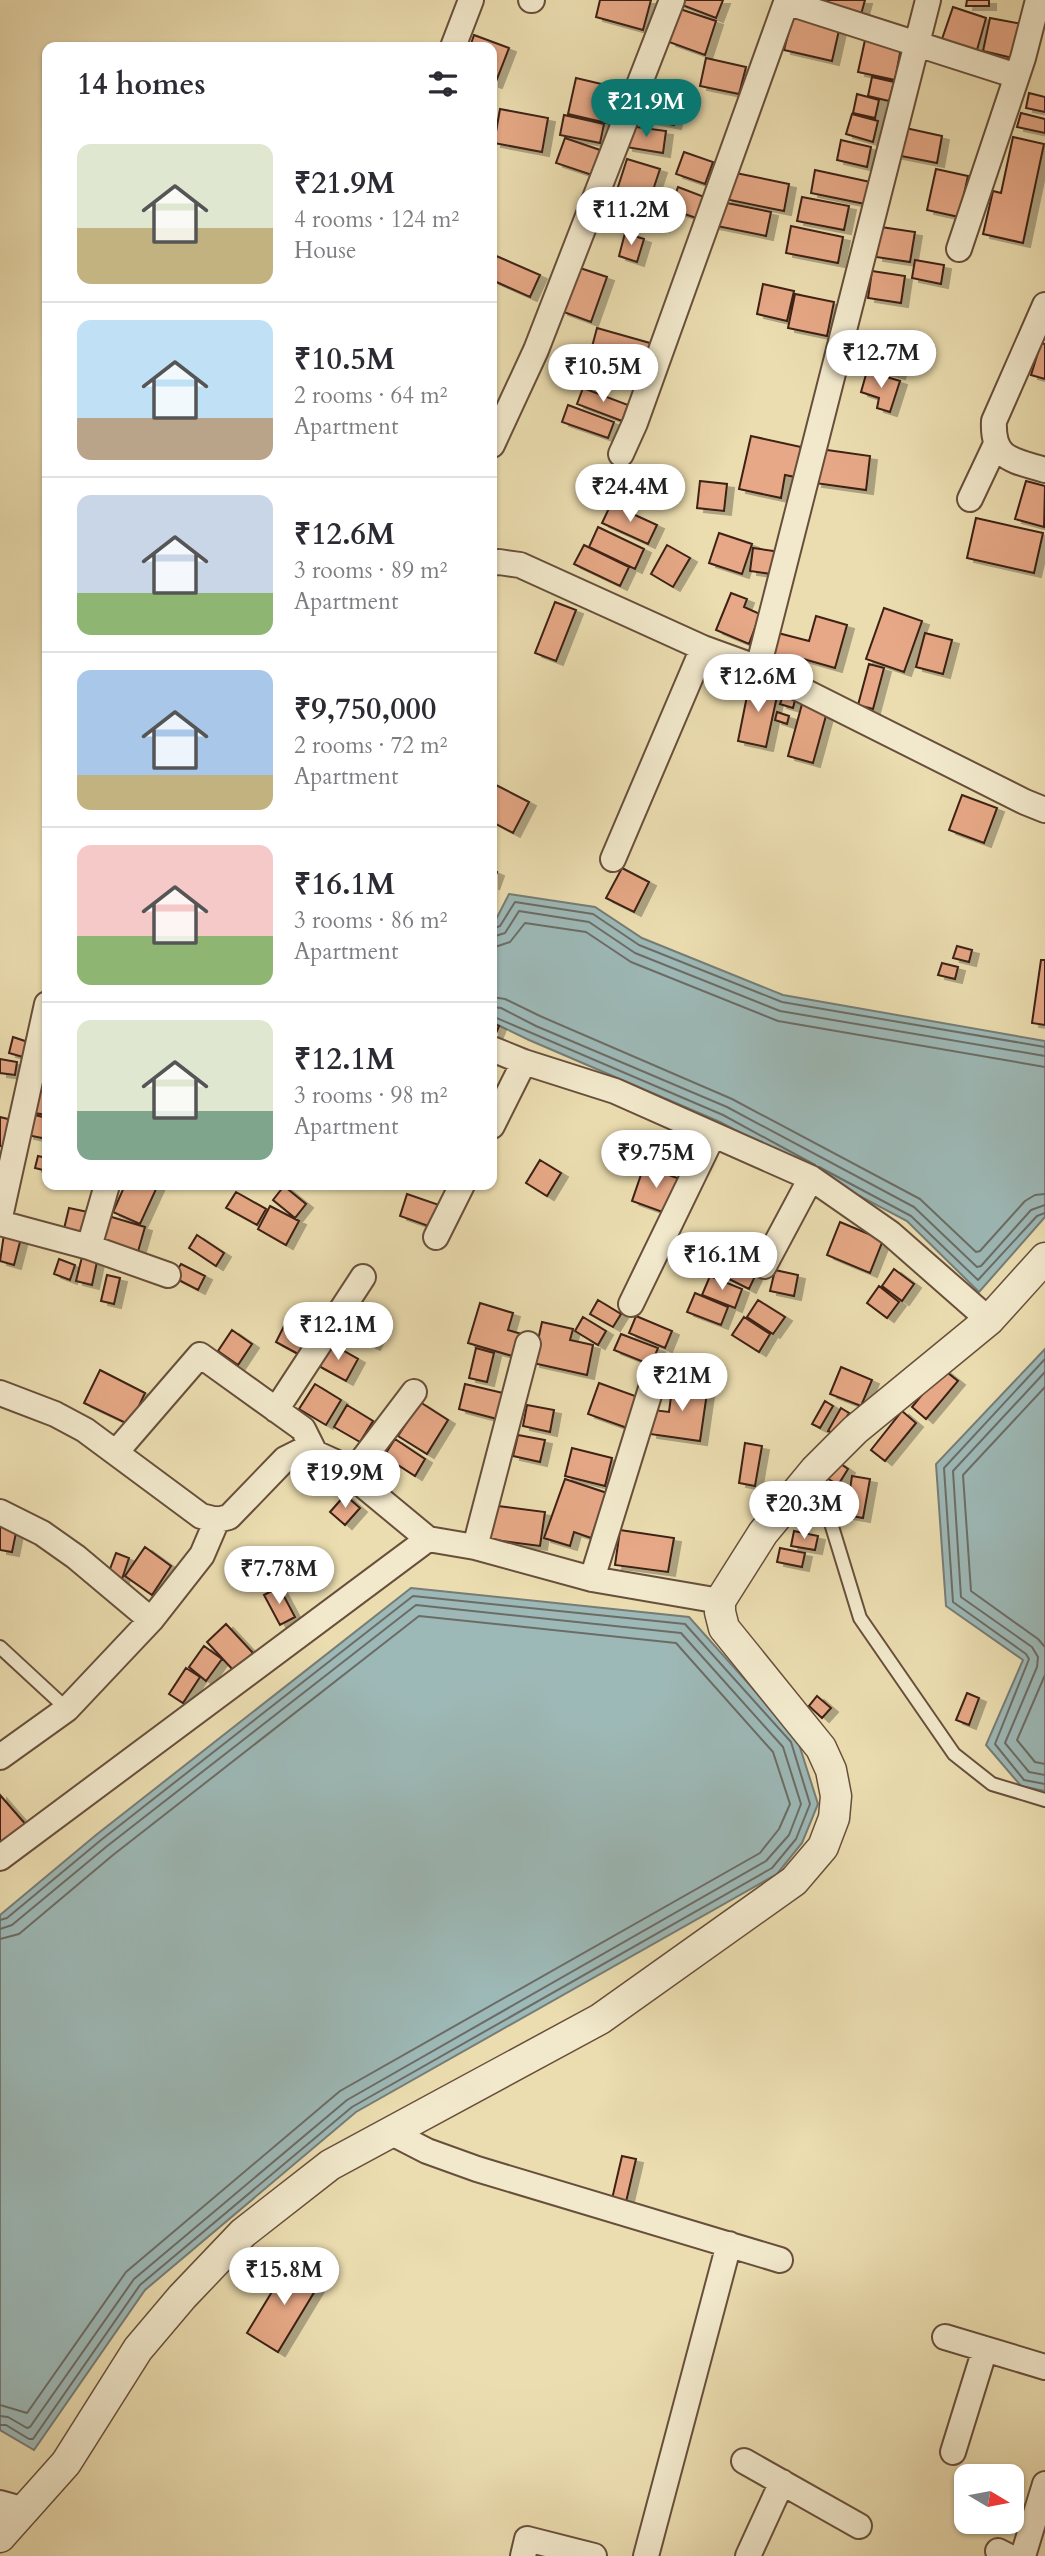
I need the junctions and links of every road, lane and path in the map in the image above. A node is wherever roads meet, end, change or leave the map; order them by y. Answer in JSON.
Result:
{"nodes":[{"id":1,"x":471,"y":0,"type":"edge"},
{"id":2,"x":672,"y":0,"type":"edge"},
{"id":3,"x":928,"y":0,"type":"edge"},
{"id":4,"x":1038,"y":0,"type":"edge"},
{"id":5,"x":787,"y":1,"type":"edge"},
{"id":6,"x":455,"y":42,"type":"edge"},
{"id":7,"x":915,"y":45,"type":"junction"},
{"id":8,"x":1017,"y":76,"type":"junction"},
{"id":9,"x":959,"y":249,"type":"dead end"},
{"id":10,"x":1045,"y":305,"type":"edge"},
{"id":11,"x":497,"y":434,"type":"edge"},
{"id":12,"x":995,"y":446,"type":"junction"},
{"id":13,"x":621,"y":454,"type":"dead end"},
{"id":14,"x":1045,"y":470,"type":"edge"},
{"id":15,"x":970,"y":499,"type":"dead end"},
{"id":16,"x":497,"y":562,"type":"edge"},
{"id":17,"x":703,"y":648,"type":"junction"},
{"id":18,"x":758,"y":668,"type":"junction"},
{"id":19,"x":1045,"y":810,"type":"edge"},
{"id":20,"x":613,"y":859,"type":"dead end"},
{"id":21,"x":497,"y":1051,"type":"edge"},
{"id":22,"x":42,"y":1053,"type":"edge"},
{"id":23,"x":524,"y":1062,"type":"junction"},
{"id":24,"x":40,"y":1073,"type":"edge"},
{"id":25,"x":497,"y":1116,"type":"edge"},
{"id":26,"x":713,"y":1135,"type":"junction"},
{"id":27,"x":811,"y":1178,"type":"junction"},
{"id":28,"x":106,"y":1190,"type":"edge"},
{"id":29,"x":460,"y":1190,"type":"edge"},
{"id":30,"x":0,"y":1217,"type":"edge"},
{"id":31,"x":0,"y":1223,"type":"edge"},
{"id":32,"x":436,"y":1237,"type":"dead end"},
{"id":33,"x":89,"y":1247,"type":"junction"},
{"id":34,"x":1045,"y":1258,"type":"edge"},
{"id":35,"x":764,"y":1266,"type":"dead end"},
{"id":36,"x":169,"y":1275,"type":"dead end"},
{"id":37,"x":363,"y":1277,"type":"dead end"},
{"id":38,"x":631,"y":1304,"type":"dead end"},
{"id":39,"x":989,"y":1320,"type":"junction"},
{"id":40,"x":528,"y":1344,"type":"dead end"},
{"id":41,"x":653,"y":1382,"type":"dead end"},
{"id":42,"x":0,"y":1392,"type":"edge"},
{"id":43,"x":414,"y":1392,"type":"dead end"},
{"id":44,"x":276,"y":1410,"type":"junction"},
{"id":45,"x":117,"y":1451,"type":"junction"},
{"id":46,"x":315,"y":1453,"type":"junction"},
{"id":47,"x":815,"y":1470,"type":"junction"},
{"id":48,"x":351,"y":1475,"type":"junction"},
{"id":49,"x":0,"y":1512,"type":"edge"},
{"id":50,"x":217,"y":1520,"type":"junction"},
{"id":51,"x":428,"y":1539,"type":"junction"},
{"id":52,"x":475,"y":1548,"type":"junction"},
{"id":53,"x":592,"y":1579,"type":"junction"},
{"id":54,"x":720,"y":1601,"type":"junction"},
{"id":55,"x":151,"y":1620,"type":"junction"},
{"id":56,"x":0,"y":1647,"type":"edge"},
{"id":57,"x":67,"y":1709,"type":"junction"},
{"id":58,"x":0,"y":1757,"type":"edge"},
{"id":59,"x":1045,"y":1800,"type":"edge"},
{"id":60,"x":0,"y":1858,"type":"edge"},
{"id":61,"x":390,"y":2132,"type":"junction"},
{"id":62,"x":729,"y":2244,"type":"junction"},
{"id":63,"x":780,"y":2260,"type":"dead end"},
{"id":64,"x":945,"y":2337,"type":"dead end"},
{"id":65,"x":985,"y":2349,"type":"junction"},
{"id":66,"x":1045,"y":2367,"type":"edge"},
{"id":67,"x":953,"y":2452,"type":"dead end"},
{"id":68,"x":744,"y":2461,"type":"dead end"},
{"id":69,"x":782,"y":2482,"type":"junction"},
{"id":70,"x":1045,"y":2484,"type":"edge"},
{"id":71,"x":13,"y":2506,"type":"edge"},
{"id":72,"x":859,"y":2526,"type":"dead end"},
{"id":73,"x":0,"y":2537,"type":"edge"},
{"id":74,"x":523,"y":2556,"type":"edge"},
{"id":75,"x":594,"y":2556,"type":"edge"},
{"id":76,"x":646,"y":2556,"type":"edge"},
{"id":77,"x":748,"y":2556,"type":"edge"},
{"id":78,"x":1023,"y":2556,"type":"edge"}],
"edges":[{"from":1,"to":6,"type":"street"},
{"from":2,"to":11,"type":"street"},
{"from":3,"to":7,"type":"street"},
{"from":4,"to":8,"type":"street"},
{"from":5,"to":7,"type":"street"},
{"from":5,"to":13,"type":"street"},
{"from":7,"to":8,"type":"street"},
{"from":7,"to":18,"type":"street"},
{"from":8,"to":9,"type":"street"},
{"from":10,"to":12,"type":"street"},
{"from":12,"to":14,"type":"street"},
{"from":12,"to":15,"type":"street"},
{"from":16,"to":17,"type":"street"},
{"from":17,"to":18,"type":"street"},
{"from":17,"to":20,"type":"street"},
{"from":18,"to":19,"type":"street"},
{"from":21,"to":23,"type":"street"},
{"from":22,"to":24,"type":"street"},
{"from":23,"to":25,"type":"street"},
{"from":23,"to":26,"type":"street"},
{"from":24,"to":30,"type":"street"},
{"from":26,"to":27,"type":"street"},
{"from":26,"to":38,"type":"street"},
{"from":27,"to":35,"type":"street"},
{"from":27,"to":39,"type":"street"},
{"from":28,"to":33,"type":"street"},
{"from":29,"to":32,"type":"street"},
{"from":31,"to":33,"type":"street"},
{"from":33,"to":36,"type":"street"},
{"from":34,"to":39,"type":"street"},
{"from":37,"to":44,"type":"street"},
{"from":39,"to":47,"type":"street"},
{"from":40,"to":52,"type":"street"},
{"from":41,"to":53,"type":"street"},
{"from":42,"to":45,"type":"street"},
{"from":43,"to":48,"type":"street"},
{"from":44,"to":45,"type":"street"},
{"from":44,"to":46,"type":"street"},
{"from":45,"to":50,"type":"street"},
{"from":46,"to":48,"type":"street"},
{"from":46,"to":50,"type":"street"},
{"from":47,"to":54,"type":"street"},
{"from":47,"to":59,"type":"lane"},
{"from":48,"to":51,"type":"street"},
{"from":49,"to":55,"type":"street"},
{"from":50,"to":55,"type":"street"},
{"from":51,"to":52,"type":"street"},
{"from":51,"to":60,"type":"street"},
{"from":52,"to":53,"type":"street"},
{"from":53,"to":54,"type":"street"},
{"from":54,"to":61,"type":"street"},
{"from":55,"to":57,"type":"street"},
{"from":56,"to":57,"type":"lane"},
{"from":57,"to":58,"type":"street"},
{"from":61,"to":62,"type":"street"},
{"from":61,"to":71,"type":"street"},
{"from":62,"to":63,"type":"street"},
{"from":62,"to":76,"type":"street"},
{"from":64,"to":65,"type":"street"},
{"from":65,"to":66,"type":"street"},
{"from":65,"to":67,"type":"street"},
{"from":68,"to":69,"type":"street"},
{"from":69,"to":72,"type":"street"},
{"from":69,"to":77,"type":"street"},
{"from":70,"to":78,"type":"street"},
{"from":71,"to":73,"type":"street"},
{"from":74,"to":75,"type":"street"}]}
